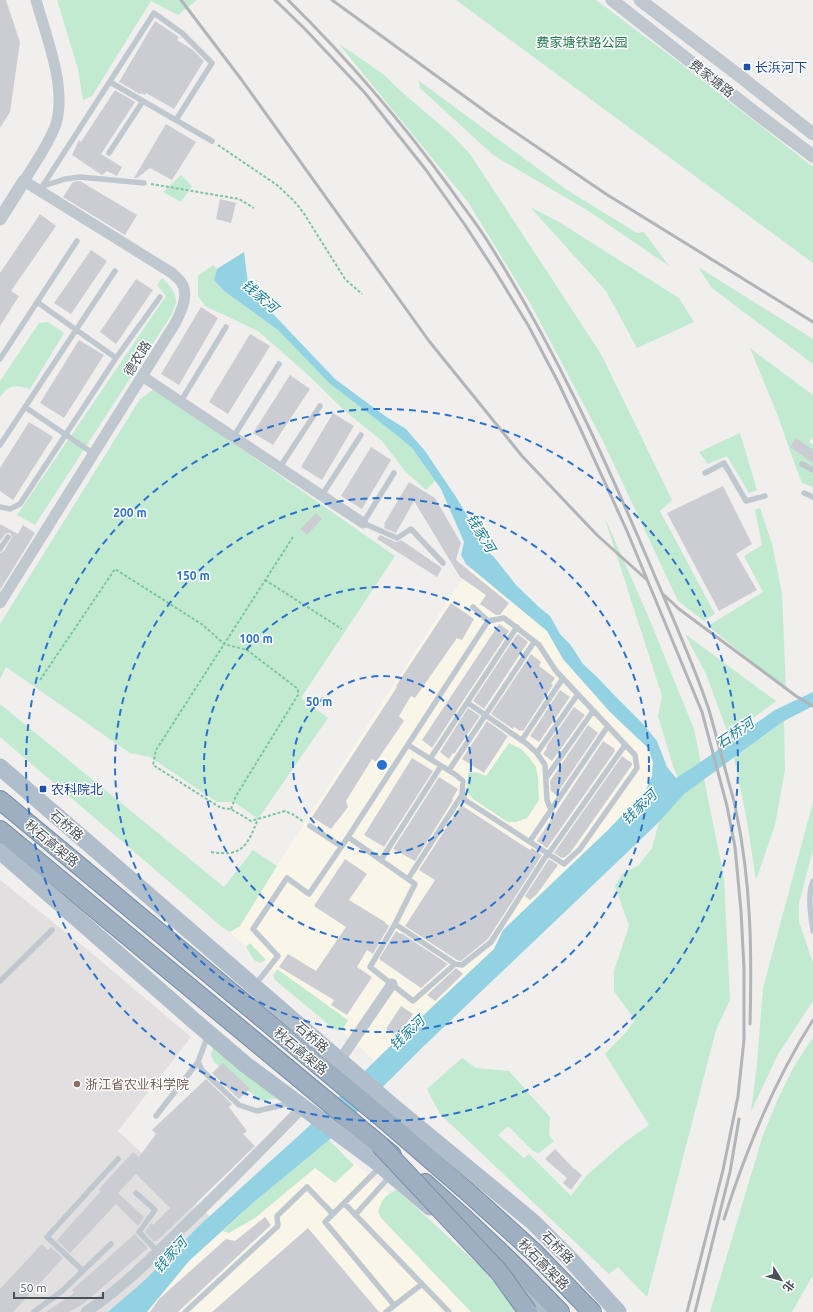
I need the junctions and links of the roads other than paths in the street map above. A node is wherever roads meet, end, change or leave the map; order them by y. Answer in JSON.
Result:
{"nodes":[{"id":1,"x":36,"y":0,"type":"edge"},
{"id":2,"x":612,"y":0,"type":"edge"},
{"id":3,"x":640,"y":0,"type":"edge"},
{"id":4,"x":110,"y":82,"type":"junction"},
{"id":5,"x":143,"y":101,"type":"junction"},
{"id":6,"x":176,"y":120,"type":"junction"},
{"id":7,"x":813,"y":134,"type":"edge"},
{"id":8,"x":212,"y":141,"type":"road end"},
{"id":9,"x":110,"y":153,"type":"dead end"},
{"id":10,"x":813,"y":156,"type":"edge"},
{"id":11,"x":24,"y":181,"type":"junction"},
{"id":12,"x":144,"y":183,"type":"road end"},
{"id":13,"x":42,"y":188,"type":"junction"},
{"id":14,"x":0,"y":219,"type":"edge"},
{"id":15,"x":77,"y":241,"type":"dead end"},
{"id":16,"x":115,"y":271,"type":"dead end"},
{"id":17,"x":160,"y":297,"type":"dead end"},
{"id":18,"x":37,"y":302,"type":"junction"},
{"id":19,"x":226,"y":327,"type":"dead end"},
{"id":20,"x":76,"y":329,"type":"junction"},
{"id":21,"x":116,"y":358,"type":"junction"},
{"id":22,"x":0,"y":359,"type":"edge"},
{"id":23,"x":279,"y":364,"type":"dead end"},
{"id":24,"x":142,"y":376,"type":"junction"},
{"id":25,"x":181,"y":401,"type":"junction"},
{"id":26,"x":320,"y":406,"type":"dead end"},
{"id":27,"x":25,"y":407,"type":"junction"},
{"id":28,"x":65,"y":434,"type":"junction"},
{"id":29,"x":361,"y":435,"type":"dead end"},
{"id":30,"x":234,"y":436,"type":"junction"},
{"id":31,"x":0,"y":445,"type":"edge"},
{"id":32,"x":94,"y":454,"type":"junction"},
{"id":33,"x":802,"y":464,"type":"dead end"},
{"id":34,"x":280,"y":467,"type":"junction"},
{"id":35,"x":813,"y":470,"type":"edge"},
{"id":36,"x":394,"y":473,"type":"dead end"},
{"id":37,"x":704,"y":473,"type":"dead end"},
{"id":38,"x":804,"y":492,"type":"dead end"},
{"id":39,"x":322,"y":495,"type":"junction"},
{"id":40,"x":765,"y":496,"type":"dead end"},
{"id":41,"x":813,"y":496,"type":"edge"},
{"id":42,"x":0,"y":507,"type":"edge"},
{"id":43,"x":363,"y":523,"type":"junction"},
{"id":44,"x":8,"y":537,"type":"dead end"},
{"id":45,"x":0,"y":549,"type":"edge"},
{"id":46,"x":444,"y":563,"type":"dead end"},
{"id":47,"x":0,"y":603,"type":"edge"},
{"id":48,"x":473,"y":608,"type":"dead end"},
{"id":49,"x":488,"y":621,"type":"junction"},
{"id":50,"x":517,"y":627,"type":"junction"},
{"id":51,"x":534,"y":642,"type":"junction"},
{"id":52,"x":563,"y":678,"type":"junction"},
{"id":53,"x":578,"y":694,"type":"junction"},
{"id":54,"x":468,"y":703,"type":"junction"},
{"id":55,"x":593,"y":711,"type":"junction"},
{"id":56,"x":485,"y":716,"type":"junction"},
{"id":57,"x":608,"y":726,"type":"junction"},
{"id":58,"x":522,"y":740,"type":"junction"},
{"id":59,"x":408,"y":745,"type":"junction"},
{"id":60,"x":625,"y":745,"type":"junction"},
{"id":61,"x":537,"y":752,"type":"junction"},
{"id":62,"x":430,"y":759,"type":"junction"},
{"id":63,"x":441,"y":766,"type":"junction"},
{"id":64,"x":0,"y":767,"type":"edge"},
{"id":65,"x":449,"y":770,"type":"junction"},
{"id":66,"x":546,"y":778,"type":"junction"},
{"id":67,"x":462,"y":795,"type":"junction"},
{"id":68,"x":0,"y":800,"type":"edge"},
{"id":69,"x":551,"y":810,"type":"junction"},
{"id":70,"x":310,"y":826,"type":"road end"},
{"id":71,"x":0,"y":830,"type":"edge"},
{"id":72,"x":348,"y":837,"type":"junction"},
{"id":73,"x":530,"y":841,"type":"junction"},
{"id":74,"x":342,"y":846,"type":"junction"},
{"id":75,"x":0,"y":851,"type":"edge"},
{"id":76,"x":549,"y":853,"type":"junction"},
{"id":77,"x":382,"y":860,"type":"junction"},
{"id":78,"x":408,"y":879,"type":"junction"},
{"id":79,"x":813,"y":882,"type":"edge"},
{"id":80,"x":395,"y":924,"type":"junction"},
{"id":81,"x":52,"y":930,"type":"dead end"},
{"id":82,"x":813,"y":931,"type":"edge"},
{"id":83,"x":455,"y":964,"type":"junction"},
{"id":84,"x":0,"y":981,"type":"edge"},
{"id":85,"x":392,"y":984,"type":"junction"},
{"id":86,"x":254,"y":986,"type":"junction"},
{"id":87,"x":208,"y":1034,"type":"junction"},
{"id":88,"x":198,"y":1062,"type":"junction"},
{"id":89,"x":344,"y":1064,"type":"junction"},
{"id":90,"x":302,"y":1107,"type":"junction"},
{"id":91,"x":156,"y":1116,"type":"dead end"},
{"id":92,"x":380,"y":1145,"type":"junction"},
{"id":93,"x":118,"y":1159,"type":"dead end"},
{"id":94,"x":386,"y":1170,"type":"junction"},
{"id":95,"x":136,"y":1193,"type":"dead end"},
{"id":96,"x":344,"y":1204,"type":"junction"},
{"id":97,"x":333,"y":1214,"type":"junction"},
{"id":98,"x":355,"y":1215,"type":"junction"},
{"id":99,"x":111,"y":1244,"type":"dead end"},
{"id":100,"x":158,"y":1252,"type":"junction"},
{"id":101,"x":83,"y":1271,"type":"junction"},
{"id":102,"x":422,"y":1284,"type":"junction"},
{"id":103,"x":394,"y":1305,"type":"junction"},
{"id":104,"x":34,"y":1312,"type":"edge"},
{"id":105,"x":86,"y":1312,"type":"edge"},
{"id":106,"x":185,"y":1312,"type":"edge"},
{"id":107,"x":388,"y":1312,"type":"edge"},
{"id":108,"x":450,"y":1312,"type":"edge"},
{"id":109,"x":528,"y":1312,"type":"edge"},
{"id":110,"x":548,"y":1312,"type":"edge"},
{"id":111,"x":560,"y":1312,"type":"edge"},
{"id":112,"x":592,"y":1312,"type":"edge"},
{"id":113,"x":618,"y":1312,"type":"edge"}],
"edges":[{"from":1,"to":11,"type":"street"},
{"from":2,"to":10,"type":"street","name":"费家塘路"},
{"from":3,"to":7,"type":"street","name":"费家塘路"},
{"from":4,"to":5,"type":"lane"},
{"from":4,"to":6,"type":"lane"},
{"from":4,"to":13,"type":"lane"},
{"from":5,"to":6,"type":"lane"},
{"from":5,"to":9,"type":"lane"},
{"from":6,"to":8,"type":"lane"},
{"from":11,"to":13,"type":"street","name":"德农路"},
{"from":11,"to":14,"type":"street"},
{"from":12,"to":13,"type":"lane"},
{"from":13,"to":24,"type":"street","name":"德农路"},
{"from":15,"to":18,"type":"lane"},
{"from":16,"to":20,"type":"lane"},
{"from":17,"to":21,"type":"lane"},
{"from":18,"to":20,"type":"lane"},
{"from":18,"to":22,"type":"lane"},
{"from":19,"to":25,"type":"lane"},
{"from":20,"to":21,"type":"lane"},
{"from":20,"to":27,"type":"lane"},
{"from":21,"to":28,"type":"lane"},
{"from":23,"to":30,"type":"lane"},
{"from":24,"to":25,"type":"street"},
{"from":24,"to":32,"type":"street","name":"德农路"},
{"from":25,"to":30,"type":"street"},
{"from":26,"to":34,"type":"lane"},
{"from":27,"to":28,"type":"lane"},
{"from":27,"to":31,"type":"lane"},
{"from":28,"to":32,"type":"lane"},
{"from":28,"to":42,"type":"lane"},
{"from":29,"to":39,"type":"lane"},
{"from":30,"to":34,"type":"street"},
{"from":32,"to":47,"type":"street","name":"德农路"},
{"from":33,"to":35,"type":"lane"},
{"from":34,"to":39,"type":"street"},
{"from":36,"to":43,"type":"lane"},
{"from":37,"to":40,"type":"lane"},
{"from":38,"to":41,"type":"lane"},
{"from":39,"to":43,"type":"street"},
{"from":43,"to":46,"type":"lane"},
{"from":44,"to":45,"type":"lane"},
{"from":48,"to":49,"type":"lane"},
{"from":49,"to":50,"type":"lane"},
{"from":49,"to":59,"type":"lane"},
{"from":50,"to":51,"type":"lane"},
{"from":50,"to":54,"type":"lane"},
{"from":51,"to":52,"type":"lane"},
{"from":51,"to":56,"type":"lane"},
{"from":52,"to":53,"type":"lane"},
{"from":52,"to":58,"type":"lane"},
{"from":53,"to":55,"type":"lane"},
{"from":53,"to":61,"type":"lane"},
{"from":54,"to":56,"type":"lane"},
{"from":54,"to":62,"type":"lane"},
{"from":55,"to":57,"type":"lane"},
{"from":55,"to":66,"type":"lane"},
{"from":56,"to":58,"type":"lane"},
{"from":56,"to":65,"type":"lane"},
{"from":57,"to":60,"type":"lane"},
{"from":57,"to":69,"type":"lane"},
{"from":58,"to":61,"type":"lane"},
{"from":59,"to":62,"type":"lane"},
{"from":59,"to":72,"type":"lane"},
{"from":60,"to":76,"type":"lane"},
{"from":60,"to":76,"type":"lane"},
{"from":61,"to":66,"type":"lane"},
{"from":62,"to":63,"type":"lane"},
{"from":63,"to":65,"type":"lane"},
{"from":63,"to":77,"type":"lane"},
{"from":64,"to":86,"type":"main road","name":"石桥路"},
{"from":65,"to":67,"type":"lane"},
{"from":66,"to":69,"type":"lane"},
{"from":67,"to":73,"type":"lane"},
{"from":67,"to":78,"type":"lane"},
{"from":68,"to":112,"type":"highway","name":"秋石高架路"},
{"from":69,"to":73,"type":"lane"},
{"from":70,"to":74,"type":"lane"},
{"from":71,"to":92,"type":"highway","name":"秋石高架路"},
{"from":72,"to":74,"type":"lane"},
{"from":72,"to":77,"type":"lane"},
{"from":73,"to":76,"type":"lane"},
{"from":74,"to":86,"type":"lane"},
{"from":75,"to":87,"type":"main road"},
{"from":76,"to":83,"type":"lane"},
{"from":77,"to":78,"type":"lane"},
{"from":78,"to":80,"type":"lane"},
{"from":79,"to":82,"type":"lane"},
{"from":80,"to":83,"type":"lane"},
{"from":80,"to":85,"type":"lane"},
{"from":81,"to":84,"type":"lane"},
{"from":83,"to":85,"type":"lane"},
{"from":85,"to":89,"type":"street"},
{"from":86,"to":89,"type":"main road","name":"石桥路"},
{"from":87,"to":88,"type":"lane"},
{"from":87,"to":90,"type":"main road"},
{"from":88,"to":90,"type":"lane"},
{"from":88,"to":91,"type":"lane"},
{"from":89,"to":113,"type":"main road","name":"石桥路"},
{"from":90,"to":94,"type":"main road"},
{"from":90,"to":100,"type":"street"},
{"from":92,"to":109,"type":"highway","bridge":true},
{"from":92,"to":111,"type":"highway","name":"秋石高架路","bridge":true},
{"from":93,"to":101,"type":"lane"},
{"from":94,"to":96,"type":"lane"},
{"from":94,"to":98,"type":"lane"},
{"from":94,"to":110,"type":"main road"},
{"from":95,"to":100,"type":"lane"},
{"from":96,"to":97,"type":"lane"},
{"from":96,"to":98,"type":"lane"},
{"from":97,"to":103,"type":"lane"},
{"from":97,"to":106,"type":"lane"},
{"from":98,"to":102,"type":"lane"},
{"from":99,"to":101,"type":"lane"},
{"from":100,"to":105,"type":"street"},
{"from":101,"to":104,"type":"lane"},
{"from":102,"to":103,"type":"lane"},
{"from":102,"to":108,"type":"lane"},
{"from":103,"to":107,"type":"lane"}]}
